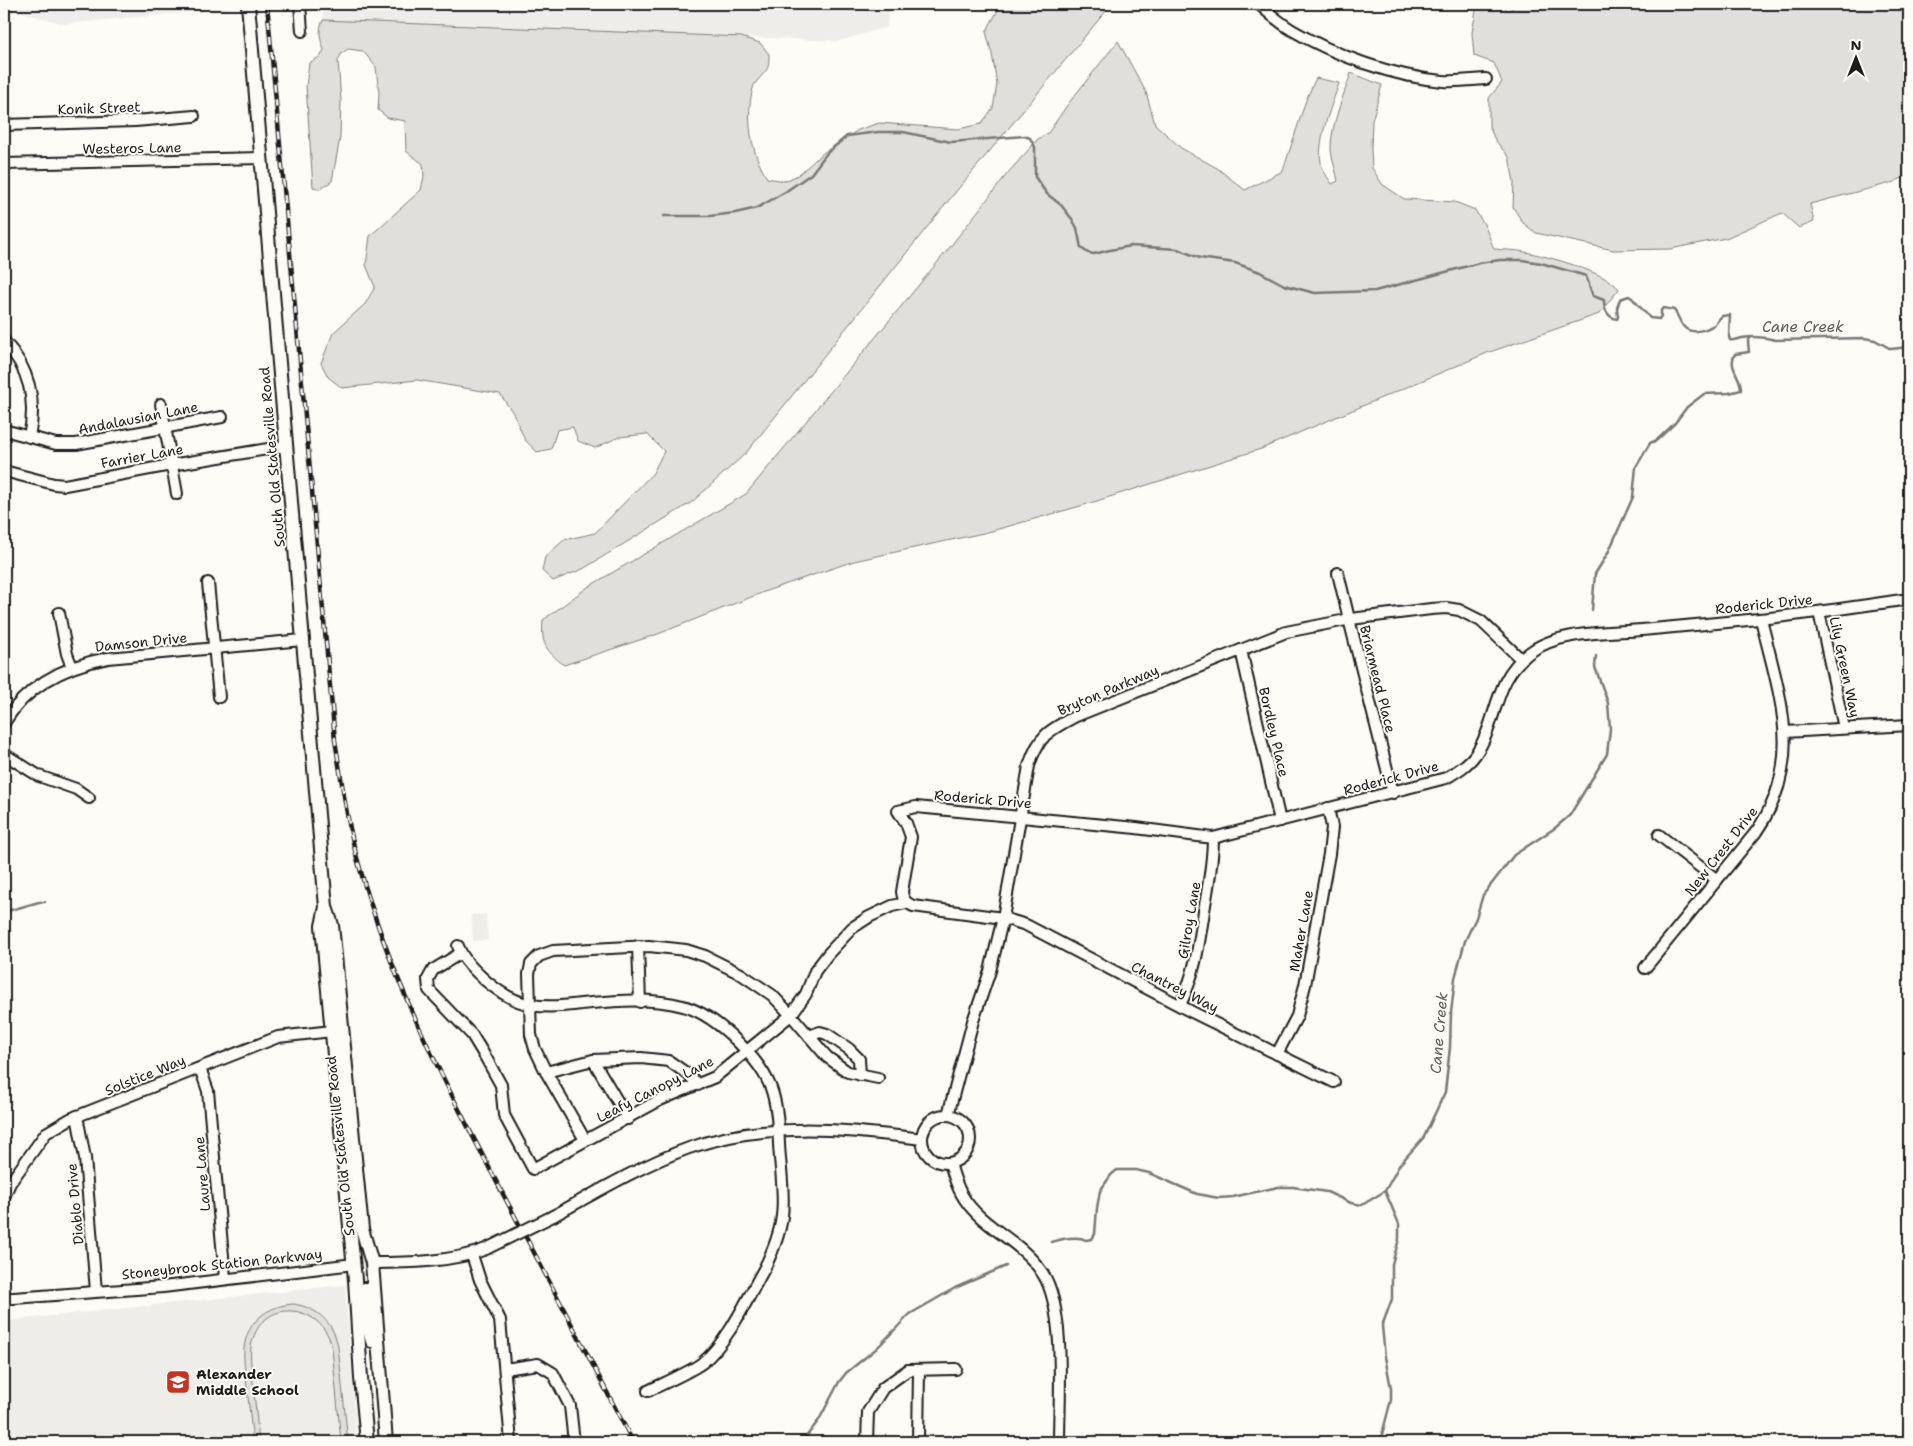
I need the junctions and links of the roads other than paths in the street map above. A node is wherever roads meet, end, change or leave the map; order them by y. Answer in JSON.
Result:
{"nodes":[{"id":1,"x":248,"y":4,"type":"edge"},
{"id":2,"x":300,"y":4,"type":"edge"},
{"id":3,"x":1259,"y":4,"type":"edge"},
{"id":4,"x":302,"y":31,"type":"dead end"},
{"id":5,"x":1486,"y":79,"type":"dead end"},
{"id":6,"x":194,"y":116,"type":"dead end"},
{"id":7,"x":4,"y":125,"type":"edge"},
{"id":8,"x":261,"y":158,"type":"junction"},
{"id":9,"x":4,"y":164,"type":"edge"},
{"id":10,"x":4,"y":341,"type":"edge"},
{"id":11,"x":161,"y":404,"type":"dead end"},
{"id":12,"x":222,"y":416,"type":"dead end"},
{"id":13,"x":164,"y":428,"type":"junction"},
{"id":14,"x":4,"y":430,"type":"edge"},
{"id":15,"x":29,"y":437,"type":"junction"},
{"id":16,"x":286,"y":446,"type":"junction"},
{"id":17,"x":171,"y":465,"type":"junction"},
{"id":18,"x":4,"y":471,"type":"edge"},
{"id":19,"x":177,"y":494,"type":"dead end"},
{"id":20,"x":1338,"y":573,"type":"dead end"},
{"id":21,"x":208,"y":583,"type":"dead end"},
{"id":22,"x":1909,"y":599,"type":"edge"},
{"id":23,"x":1819,"y":612,"type":"junction"},
{"id":24,"x":59,"y":613,"type":"dead end"},
{"id":25,"x":1349,"y":619,"type":"junction"},
{"id":26,"x":1761,"y":619,"type":"junction"},
{"id":27,"x":303,"y":640,"type":"junction"},
{"id":28,"x":214,"y":648,"type":"junction"},
{"id":29,"x":1240,"y":650,"type":"junction"},
{"id":30,"x":1521,"y":659,"type":"junction"},
{"id":31,"x":72,"y":667,"type":"junction"},
{"id":32,"x":219,"y":698,"type":"dead end"},
{"id":33,"x":4,"y":723,"type":"edge"},
{"id":34,"x":1909,"y":725,"type":"edge"},
{"id":35,"x":1844,"y":728,"type":"junction"},
{"id":36,"x":1785,"y":732,"type":"junction"},
{"id":37,"x":4,"y":754,"type":"edge"},
{"id":38,"x":1393,"y":793,"type":"junction"},
{"id":39,"x":89,"y":798,"type":"dead end"},
{"id":40,"x":1328,"y":808,"type":"junction"},
{"id":41,"x":1021,"y":816,"type":"junction"},
{"id":42,"x":1280,"y":821,"type":"junction"},
{"id":43,"x":1659,"y":835,"type":"dead end"},
{"id":44,"x":1213,"y":838,"type":"junction"},
{"id":45,"x":1717,"y":880,"type":"junction"},
{"id":46,"x":906,"y":903,"type":"junction"},
{"id":47,"x":326,"y":907,"type":"junction"},
{"id":48,"x":1003,"y":918,"type":"junction"},
{"id":49,"x":638,"y":946,"type":"junction"},
{"id":50,"x":1645,"y":968,"type":"dead end"},
{"id":51,"x":640,"y":1002,"type":"junction"},
{"id":52,"x":531,"y":1005,"type":"junction"},
{"id":53,"x":1180,"y":1005,"type":"junction"},
{"id":54,"x":791,"y":1014,"type":"junction"},
{"id":55,"x":332,"y":1032,"type":"junction"},
{"id":56,"x":809,"y":1036,"type":"junction"},
{"id":57,"x":748,"y":1052,"type":"junction"},
{"id":58,"x":1277,"y":1054,"type":"junction"},
{"id":59,"x":593,"y":1060,"type":"junction"},
{"id":60,"x":200,"y":1068,"type":"junction"},
{"id":61,"x":546,"y":1072,"type":"junction"},
{"id":62,"x":860,"y":1075,"type":"junction"},
{"id":63,"x":878,"y":1078,"type":"dead end"},
{"id":64,"x":1334,"y":1082,"type":"dead end"},
{"id":65,"x":698,"y":1086,"type":"junction"},
{"id":66,"x":948,"y":1115,"type":"junction"},
{"id":67,"x":77,"y":1116,"type":"junction"},
{"id":68,"x":628,"y":1119,"type":"junction"},
{"id":69,"x":779,"y":1129,"type":"junction"},
{"id":70,"x":922,"y":1138,"type":"junction"},
{"id":71,"x":585,"y":1140,"type":"junction"},
{"id":72,"x":342,"y":1153,"type":"junction"},
{"id":73,"x":950,"y":1163,"type":"junction"},
{"id":74,"x":4,"y":1197,"type":"edge"},
{"id":75,"x":472,"y":1255,"type":"junction"},
{"id":76,"x":372,"y":1263,"type":"junction"},
{"id":77,"x":354,"y":1264,"type":"junction"},
{"id":78,"x":226,"y":1278,"type":"junction"},
{"id":79,"x":96,"y":1291,"type":"junction"},
{"id":80,"x":4,"y":1298,"type":"edge"},
{"id":81,"x":378,"y":1349,"type":"junction"},
{"id":82,"x":505,"y":1369,"type":"junction"},
{"id":83,"x":956,"y":1369,"type":"dead end"},
{"id":84,"x":919,"y":1370,"type":"junction"},
{"id":85,"x":648,"y":1391,"type":"dead end"},
{"id":86,"x":367,"y":1442,"type":"edge"},
{"id":87,"x":386,"y":1442,"type":"edge"},
{"id":88,"x":511,"y":1442,"type":"edge"},
{"id":89,"x":574,"y":1442,"type":"edge"},
{"id":90,"x":867,"y":1442,"type":"edge"},
{"id":91,"x":918,"y":1442,"type":"edge"},
{"id":92,"x":1059,"y":1442,"type":"edge"}],
"edges":[{"from":1,"to":8,"type":"main road","name":"South Old Statesville Road"},
{"from":2,"to":4,"type":"street"},
{"from":3,"to":5,"type":"street"},
{"from":6,"to":7,"type":"street","name":"Konik Street"},
{"from":8,"to":9,"type":"street","name":"Westeros Lane"},
{"from":8,"to":16,"type":"main road","name":"South Old Statesville Road"},
{"from":10,"to":15,"type":"street"},
{"from":11,"to":13,"type":"street"},
{"from":12,"to":13,"type":"street","name":"Andalausian Lane"},
{"from":13,"to":15,"type":"street","name":"Andalausian Lane"},
{"from":13,"to":17,"type":"street"},
{"from":14,"to":15,"type":"street","name":"Andalausian Lane"},
{"from":16,"to":17,"type":"street","name":"Farrier Lane"},
{"from":16,"to":27,"type":"main road","name":"South Old Statesville Road"},
{"from":17,"to":18,"type":"street","name":"Farrier Lane"},
{"from":17,"to":19,"type":"street"},
{"from":20,"to":25,"type":"street","name":"Briarmead Place"},
{"from":21,"to":28,"type":"street"},
{"from":22,"to":23,"type":"street","name":"Roderick Drive"},
{"from":23,"to":26,"type":"street","name":"Roderick Drive"},
{"from":23,"to":35,"type":"street","name":"Lily Green Way"},
{"from":24,"to":31,"type":"street"},
{"from":25,"to":29,"type":"street","name":"Bryton Parkway"},
{"from":25,"to":30,"type":"street","name":"Bryton Parkway"},
{"from":25,"to":38,"type":"street","name":"Briarmead Place"},
{"from":26,"to":30,"type":"street","name":"Roderick Drive"},
{"from":26,"to":36,"type":"street","name":"New Crest Drive"},
{"from":27,"to":28,"type":"street","name":"Damson Drive"},
{"from":27,"to":47,"type":"main road","name":"South Old Statesville Road"},
{"from":28,"to":31,"type":"street","name":"Damson Drive"},
{"from":28,"to":32,"type":"street"},
{"from":29,"to":41,"type":"street","name":"Bryton Parkway"},
{"from":29,"to":42,"type":"street","name":"Bordley Place"},
{"from":30,"to":38,"type":"street","name":"Roderick Drive"},
{"from":31,"to":33,"type":"street","name":"Damson Drive"},
{"from":34,"to":35,"type":"street"},
{"from":35,"to":36,"type":"street"},
{"from":36,"to":45,"type":"street","name":"New Crest Drive"},
{"from":37,"to":39,"type":"street"},
{"from":38,"to":40,"type":"street","name":"Roderick Drive"},
{"from":40,"to":42,"type":"street","name":"Roderick Drive"},
{"from":40,"to":58,"type":"street","name":"Maher Lane"},
{"from":41,"to":44,"type":"street","name":"Roderick Drive"},
{"from":41,"to":46,"type":"street","name":"Roderick Drive"},
{"from":41,"to":48,"type":"street","name":"Bryton Parkway"},
{"from":42,"to":44,"type":"street","name":"Roderick Drive"},
{"from":43,"to":45,"type":"street"},
{"from":44,"to":53,"type":"street","name":"Gilroy Lane"},
{"from":45,"to":50,"type":"street","name":"New Crest Drive"},
{"from":46,"to":48,"type":"street","name":"Chantrey Way"},
{"from":46,"to":54,"type":"street","name":"Leafy Canopy Lane"},
{"from":47,"to":55,"type":"main road","name":"South Old Statesville Road"},
{"from":47,"to":76,"type":"main road","name":"South Old Statesville Road"},
{"from":48,"to":53,"type":"street","name":"Chantrey Way"},
{"from":48,"to":66,"type":"street","name":"Bryton Parkway"},
{"from":49,"to":51,"type":"street"},
{"from":49,"to":52,"type":"street"},
{"from":49,"to":54,"type":"street"},
{"from":51,"to":52,"type":"street"},
{"from":51,"to":57,"type":"street"},
{"from":52,"to":61,"type":"street"},
{"from":52,"to":71,"type":"street","name":"Leafy Canopy Lane"},
{"from":53,"to":58,"type":"street","name":"Chantrey Way"},
{"from":54,"to":56,"type":"street"},
{"from":54,"to":57,"type":"street","name":"Leafy Canopy Lane"},
{"from":55,"to":60,"type":"street","name":"Solstice Way"},
{"from":55,"to":72,"type":"main road","name":"South Old Statesville Road"},
{"from":56,"to":62,"type":"street"},
{"from":56,"to":62,"type":"street"},
{"from":57,"to":65,"type":"street","name":"Leafy Canopy Lane"},
{"from":57,"to":69,"type":"street"},
{"from":58,"to":64,"type":"street","name":"Chantrey Way"},
{"from":59,"to":61,"type":"street"},
{"from":59,"to":65,"type":"street"},
{"from":59,"to":68,"type":"street"},
{"from":60,"to":67,"type":"street","name":"Solstice Way"},
{"from":60,"to":78,"type":"street","name":"Laure Lane"},
{"from":61,"to":71,"type":"street"},
{"from":62,"to":63,"type":"street"},
{"from":65,"to":68,"type":"street","name":"Leafy Canopy Lane"},
{"from":66,"to":70,"type":"street"},
{"from":66,"to":73,"type":"street"},
{"from":67,"to":74,"type":"street","name":"Solstice Way"},
{"from":67,"to":79,"type":"street","name":"Diablo Drive"},
{"from":68,"to":71,"type":"street","name":"Leafy Canopy Lane"},
{"from":69,"to":70,"type":"street"},
{"from":69,"to":75,"type":"street","bridge":true},
{"from":69,"to":85,"type":"street"},
{"from":70,"to":73,"type":"street"},
{"from":72,"to":76,"type":"main road"},
{"from":72,"to":77,"type":"main road","name":"South Old Statesville Road"},
{"from":73,"to":92,"type":"street"},
{"from":75,"to":76,"type":"street"},
{"from":75,"to":82,"type":"street"},
{"from":76,"to":81,"type":"main road","name":"South Old Statesville Road"},
{"from":77,"to":78,"type":"street","name":"Stoneybrook Station Parkway"},
{"from":77,"to":81,"type":"main road"},
{"from":77,"to":86,"type":"main road","name":"South Old Statesville Road"},
{"from":78,"to":79,"type":"street","name":"Stoneybrook Station Parkway"},
{"from":79,"to":80,"type":"street","name":"Stoneybrook Station Parkway"},
{"from":81,"to":87,"type":"main road","name":"South Old Statesville Road"},
{"from":82,"to":88,"type":"street"},
{"from":82,"to":89,"type":"street"},
{"from":83,"to":84,"type":"street"},
{"from":84,"to":90,"type":"street"},
{"from":84,"to":91,"type":"street"}]}
